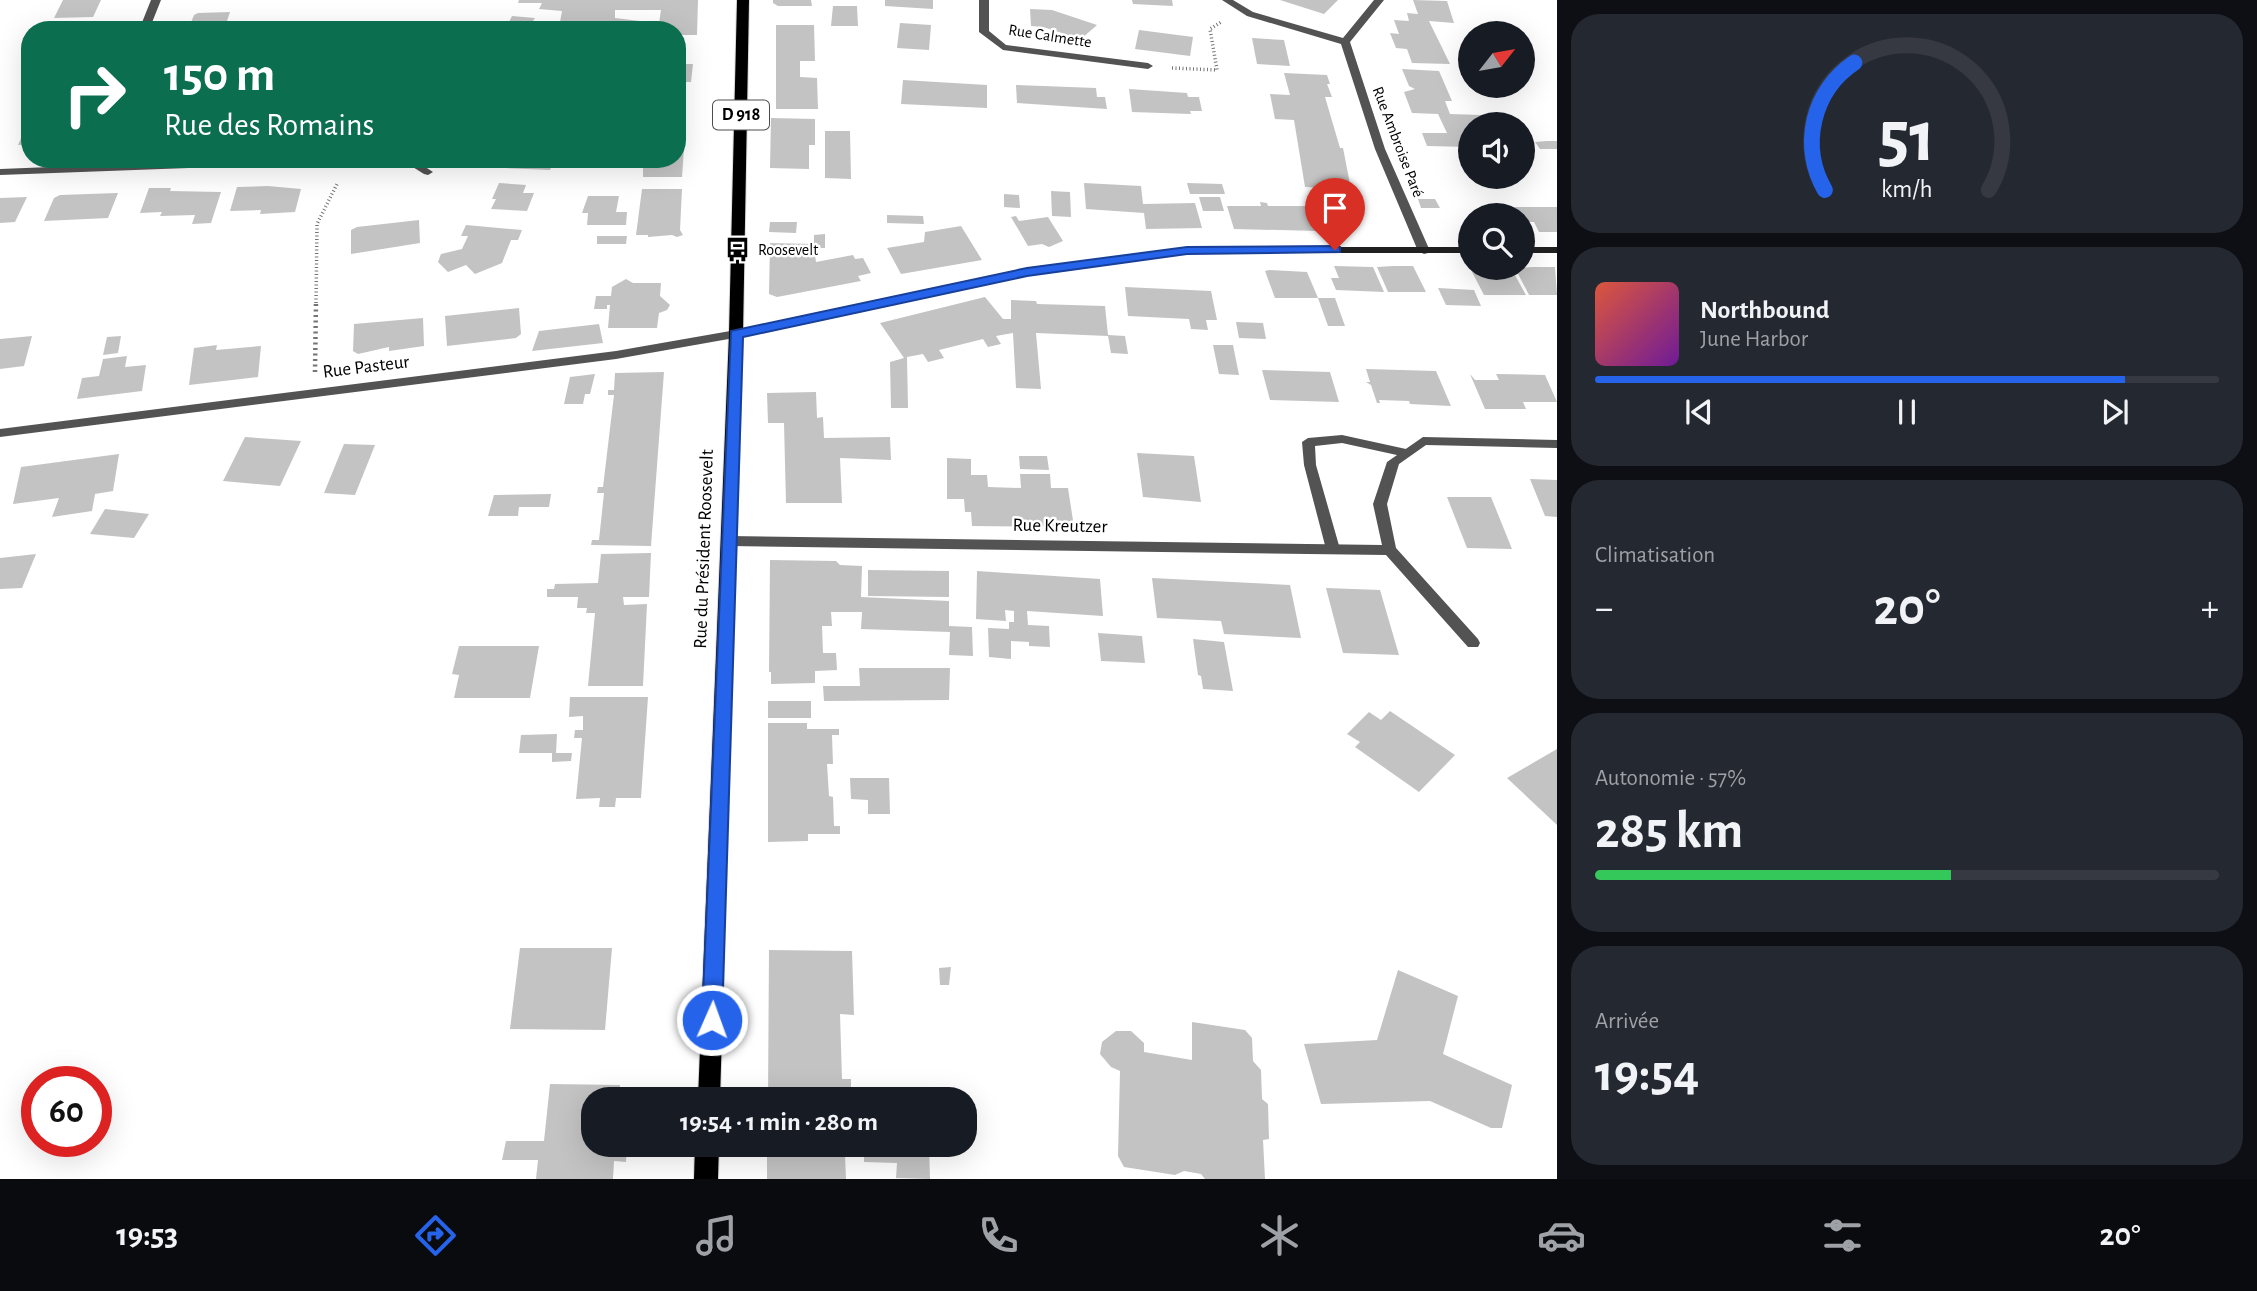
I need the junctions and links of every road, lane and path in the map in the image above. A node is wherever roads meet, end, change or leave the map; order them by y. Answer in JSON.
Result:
{"nodes":[{"id":1,"x":156,"y":0,"type":"edge"},
{"id":2,"x":743,"y":0,"type":"edge"},
{"id":3,"x":984,"y":0,"type":"edge"},
{"id":4,"x":1227,"y":0,"type":"edge"},
{"id":5,"x":1379,"y":0,"type":"edge"},
{"id":6,"x":1243,"y":10,"type":"junction"},
{"id":7,"x":148,"y":21,"type":"edge"},
{"id":8,"x":1345,"y":42,"type":"junction"},
{"id":9,"x":1148,"y":66,"type":"joint"},
{"id":10,"x":44,"y":168,"type":"edge"},
{"id":11,"x":345,"y":168,"type":"edge"},
{"id":12,"x":421,"y":168,"type":"edge"},
{"id":13,"x":0,"y":172,"type":"edge"},
{"id":14,"x":428,"y":172,"type":"dead end"},
{"id":15,"x":1458,"y":250,"type":"edge"},
{"id":16,"x":1535,"y":250,"type":"edge"},
{"id":17,"x":1557,"y":250,"type":"edge"},
{"id":18,"x":1424,"y":251,"type":"junction"},
{"id":19,"x":736,"y":334,"type":"junction"},
{"id":20,"x":314,"y":393,"type":"junction"},
{"id":21,"x":0,"y":433,"type":"edge"},
{"id":22,"x":1557,"y":444,"type":"edge"},
{"id":23,"x":1406,"y":453,"type":"junction"},
{"id":24,"x":729,"y":541,"type":"junction"},
{"id":25,"x":1333,"y":548,"type":"junction"},
{"id":26,"x":1390,"y":550,"type":"junction"},
{"id":27,"x":1473,"y":643,"type":"dead end"},
{"id":28,"x":709,"y":1087,"type":"edge"},
{"id":29,"x":707,"y":1157,"type":"edge"},
{"id":30,"x":706,"y":1179,"type":"edge"}],
"edges":[{"from":1,"to":7,"type":"street"},
{"from":2,"to":19,"type":"main road","name":"Rue du Président Roosevelt","number":"D 918"},
{"from":3,"to":9,"type":"street","name":"Rue Calmette"},
{"from":4,"to":6,"type":"street"},
{"from":5,"to":8,"type":"street"},
{"from":6,"to":8,"type":"street"},
{"from":6,"to":9,"type":"path"},
{"from":8,"to":18,"type":"street","name":"Rue Ambroise Paré"},
{"from":10,"to":13,"type":"street"},
{"from":11,"to":20,"type":"path"},
{"from":12,"to":14,"type":"street"},
{"from":15,"to":18,"type":"street"},
{"from":16,"to":17,"type":"street"},
{"from":18,"to":19,"type":"street"},
{"from":19,"to":20,"type":"street","name":"Rue Pasteur"},
{"from":19,"to":24,"type":"main road","name":"Rue du Président Roosevelt","number":"D 918"},
{"from":20,"to":21,"type":"street","name":"Rue Pasteur"},
{"from":22,"to":23,"type":"street"},
{"from":23,"to":25,"type":"street"},
{"from":23,"to":26,"type":"street"},
{"from":24,"to":25,"type":"street","name":"Rue Kreutzer"},
{"from":24,"to":28,"type":"main road","name":"Rue du Président Roosevelt","number":"D 918"},
{"from":25,"to":26,"type":"street","name":"Rue Kreutzer"},
{"from":26,"to":27,"type":"street"},
{"from":29,"to":30,"type":"main road"}]}
